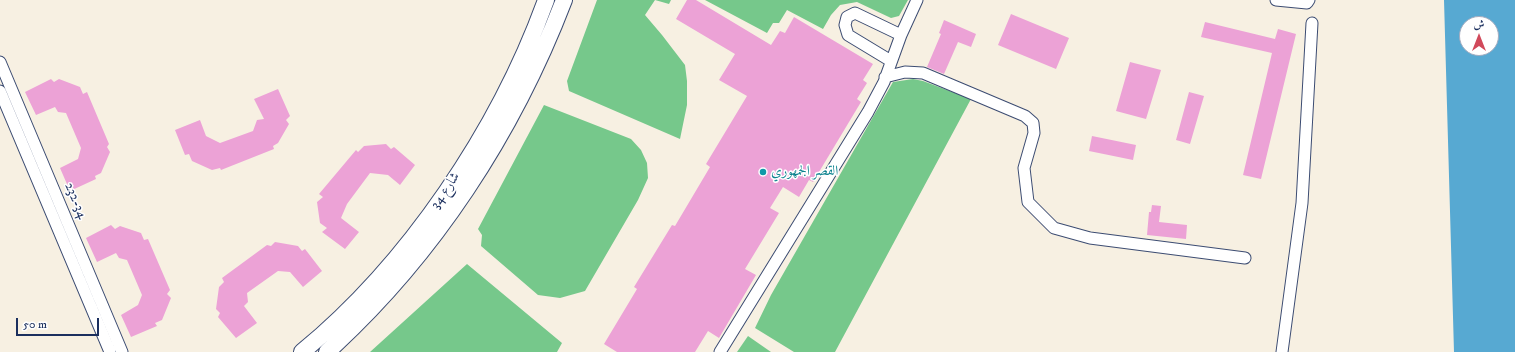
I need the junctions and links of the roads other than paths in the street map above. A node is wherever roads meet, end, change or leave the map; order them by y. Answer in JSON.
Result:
{"nodes":[{"id":1,"x":546,"y":0,"type":"edge"},
{"id":2,"x":564,"y":0,"type":"edge"},
{"id":3,"x":917,"y":0,"type":"edge"},
{"id":4,"x":1276,"y":0,"type":"edge"},
{"id":5,"x":1309,"y":0,"type":"edge"},
{"id":6,"x":1312,"y":23,"type":"dead end"},
{"id":7,"x":900,"y":35,"type":"junction"},
{"id":8,"x":891,"y":61,"type":"junction"},
{"id":9,"x":0,"y":62,"type":"edge"},
{"id":10,"x":885,"y":77,"type":"junction"},
{"id":11,"x":0,"y":91,"type":"edge"},
{"id":12,"x":1245,"y":258,"type":"dead end"},
{"id":13,"x":110,"y":352,"type":"edge"},
{"id":14,"x":122,"y":352,"type":"edge"},
{"id":15,"x":302,"y":352,"type":"edge"},
{"id":16,"x":327,"y":352,"type":"edge"},
{"id":17,"x":720,"y":352,"type":"edge"},
{"id":18,"x":1282,"y":352,"type":"edge"}],
"edges":[{"from":1,"to":15,"type":"main road","name":"شارع 34"},
{"from":2,"to":16,"type":"main road","name":"شارع 34"},
{"from":3,"to":7,"type":"street"},
{"from":4,"to":5,"type":"street"},
{"from":6,"to":18,"type":"street"},
{"from":7,"to":8,"type":"street"},
{"from":7,"to":8,"type":"street"},
{"from":8,"to":10,"type":"street"},
{"from":9,"to":14,"type":"street","name":"232-34"},
{"from":10,"to":12,"type":"street"},
{"from":10,"to":17,"type":"street"},
{"from":11,"to":13,"type":"street","name":"232-34"}]}
